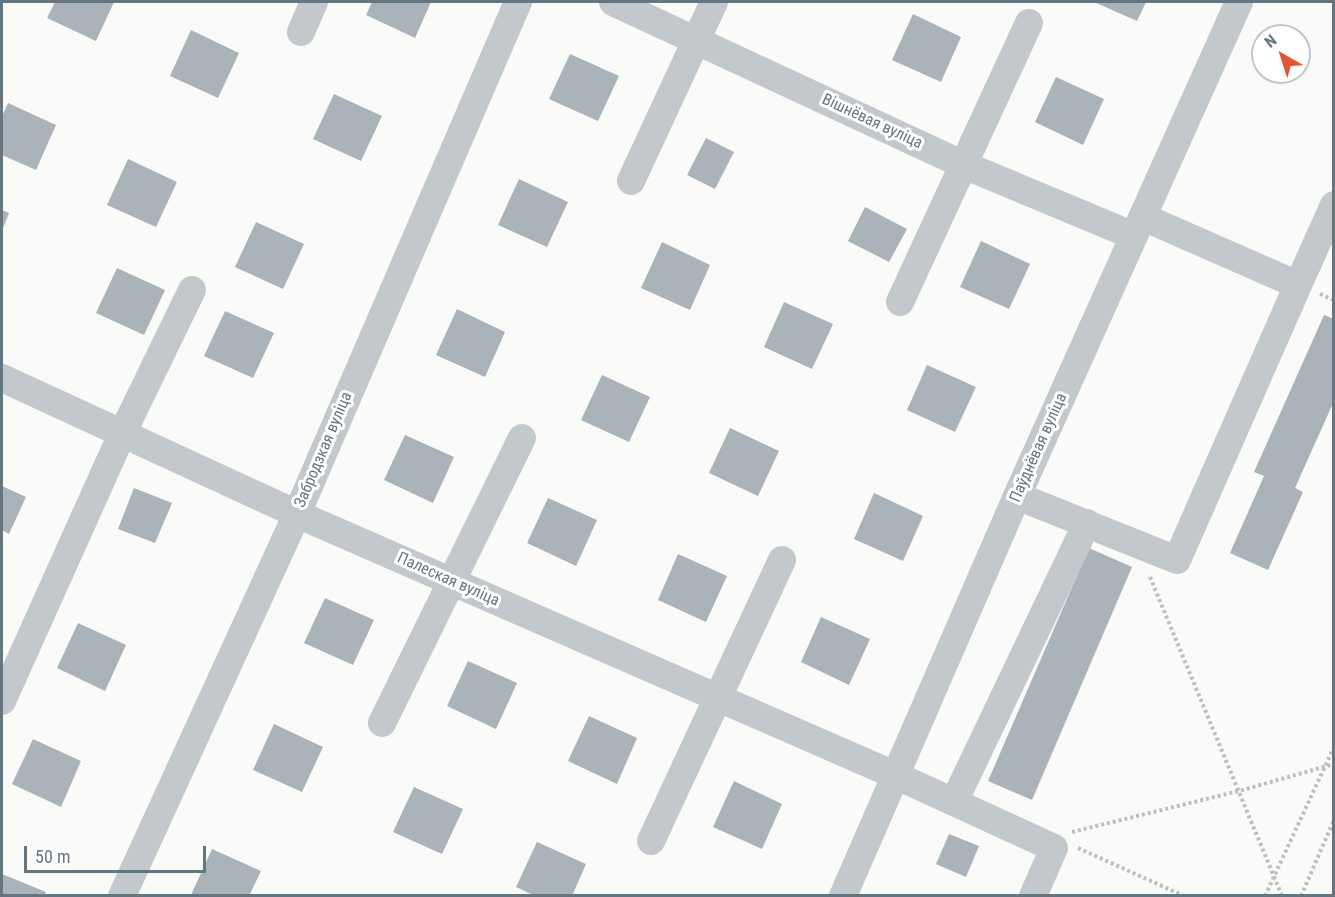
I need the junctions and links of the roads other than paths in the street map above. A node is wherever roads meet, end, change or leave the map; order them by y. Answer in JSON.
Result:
{"nodes":[{"id":1,"x":314,"y":2,"type":"edge"},
{"id":2,"x":518,"y":2,"type":"edge"},
{"id":3,"x":613,"y":2,"type":"edge"},
{"id":4,"x":714,"y":2,"type":"edge"},
{"id":5,"x":1239,"y":2,"type":"edge"},
{"id":6,"x":1029,"y":22,"type":"dead end"},
{"id":7,"x":301,"y":32,"type":"dead end"},
{"id":8,"x":696,"y":40,"type":"junction"},
{"id":9,"x":964,"y":165,"type":"junction"},
{"id":10,"x":631,"y":181,"type":"dead end"},
{"id":11,"x":1334,"y":205,"type":"edge"},
{"id":12,"x":1139,"y":226,"type":"junction"},
{"id":13,"x":1298,"y":285,"type":"junction"},
{"id":14,"x":192,"y":290,"type":"dead end"},
{"id":15,"x":900,"y":302,"type":"dead end"},
{"id":16,"x":2,"y":378,"type":"edge"},
{"id":17,"x":122,"y":434,"type":"junction"},
{"id":18,"x":522,"y":438,"type":"dead end"},
{"id":19,"x":1017,"y":496,"type":"junction"},
{"id":20,"x":297,"y":514,"type":"junction"},
{"id":21,"x":1087,"y":523,"type":"junction"},
{"id":22,"x":782,"y":560,"type":"dead end"},
{"id":23,"x":452,"y":582,"type":"junction"},
{"id":24,"x":716,"y":697,"type":"junction"},
{"id":25,"x":2,"y":701,"type":"edge"},
{"id":26,"x":382,"y":723,"type":"dead end"},
{"id":27,"x":897,"y":776,"type":"junction"},
{"id":28,"x":954,"y":802,"type":"junction"},
{"id":29,"x":651,"y":841,"type":"dead end"},
{"id":30,"x":122,"y":896,"type":"edge"},
{"id":31,"x":843,"y":896,"type":"edge"},
{"id":32,"x":1033,"y":896,"type":"edge"}],
"edges":[{"from":1,"to":7,"type":"street"},
{"from":2,"to":20,"type":"street","name":"Забродзкая вуліца"},
{"from":3,"to":8,"type":"street","name":"Вішнёвая вуліца"},
{"from":4,"to":8,"type":"street"},
{"from":5,"to":12,"type":"street","name":"Паўднёвая вуліца"},
{"from":6,"to":9,"type":"street"},
{"from":8,"to":9,"type":"street","name":"Вішнёвая вуліца"},
{"from":8,"to":10,"type":"street"},
{"from":9,"to":12,"type":"street","name":"Вішнёвая вуліца"},
{"from":9,"to":15,"type":"street"},
{"from":11,"to":13,"type":"street"},
{"from":12,"to":13,"type":"street","name":"Вішнёвая вуліца"},
{"from":12,"to":19,"type":"street","name":"Паўднёвая вуліца"},
{"from":13,"to":21,"type":"street"},
{"from":14,"to":17,"type":"street"},
{"from":16,"to":17,"type":"street","name":"Палеская вуліца"},
{"from":17,"to":20,"type":"street","name":"Палеская вуліца"},
{"from":17,"to":25,"type":"street"},
{"from":18,"to":23,"type":"street"},
{"from":19,"to":21,"type":"street"},
{"from":19,"to":27,"type":"street","name":"Паўднёвая вуліца"},
{"from":20,"to":23,"type":"street","name":"Палеская вуліца"},
{"from":20,"to":30,"type":"street","name":"Забродзкая вуліца"},
{"from":21,"to":28,"type":"street"},
{"from":22,"to":24,"type":"street"},
{"from":23,"to":24,"type":"street","name":"Палеская вуліца"},
{"from":23,"to":26,"type":"street"},
{"from":24,"to":27,"type":"street","name":"Палеская вуліца"},
{"from":24,"to":29,"type":"street"},
{"from":27,"to":28,"type":"street","name":"Палеская вуліца"},
{"from":27,"to":31,"type":"street","name":"Паўднёвая вуліца"},
{"from":28,"to":32,"type":"street","name":"Палеская вуліца"}]}
